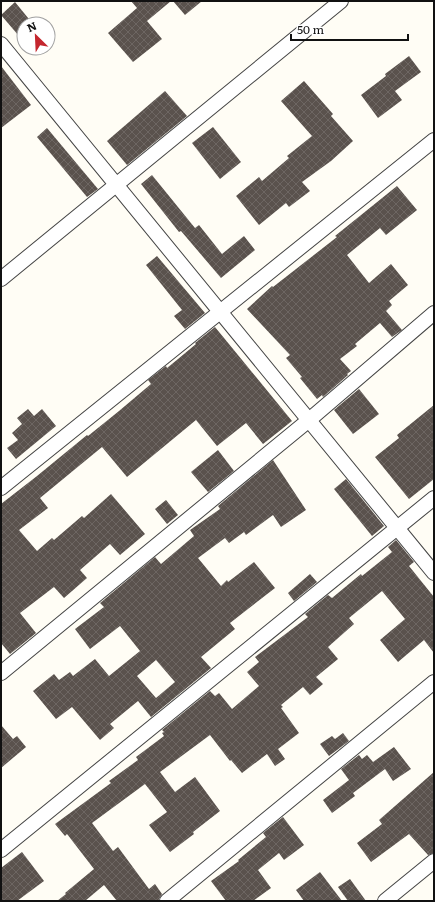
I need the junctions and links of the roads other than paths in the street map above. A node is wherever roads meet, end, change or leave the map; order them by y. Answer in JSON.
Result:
{"nodes":[{"id":1,"x":341,"y":1,"type":"edge"},
{"id":2,"x":1,"y":44,"type":"edge"},
{"id":3,"x":434,"y":140,"type":"edge"},
{"id":4,"x":116,"y":185,"type":"junction"},
{"id":5,"x":1,"y":279,"type":"edge"},
{"id":6,"x":220,"y":311,"type":"junction"},
{"id":7,"x":434,"y":313,"type":"edge"},
{"id":8,"x":309,"y":420,"type":"junction"},
{"id":9,"x":1,"y":488,"type":"edge"},
{"id":10,"x":434,"y":498,"type":"edge"},
{"id":11,"x":397,"y":528,"type":"junction"},
{"id":12,"x":434,"y":573,"type":"edge"},
{"id":13,"x":1,"y":673,"type":"edge"},
{"id":14,"x":434,"y":682,"type":"edge"},
{"id":15,"x":1,"y":850,"type":"edge"},
{"id":16,"x":434,"y":861,"type":"edge"},
{"id":17,"x":167,"y":901,"type":"edge"},
{"id":18,"x":385,"y":901,"type":"edge"}],
"edges":[{"from":1,"to":4,"type":"street"},
{"from":2,"to":4,"type":"street"},
{"from":3,"to":6,"type":"street"},
{"from":4,"to":5,"type":"street"},
{"from":4,"to":6,"type":"street"},
{"from":6,"to":8,"type":"street"},
{"from":6,"to":9,"type":"street"},
{"from":7,"to":8,"type":"street"},
{"from":8,"to":11,"type":"street"},
{"from":8,"to":13,"type":"street"},
{"from":10,"to":11,"type":"street"},
{"from":11,"to":12,"type":"street"},
{"from":11,"to":15,"type":"street"},
{"from":14,"to":17,"type":"street"},
{"from":16,"to":18,"type":"street"}]}
